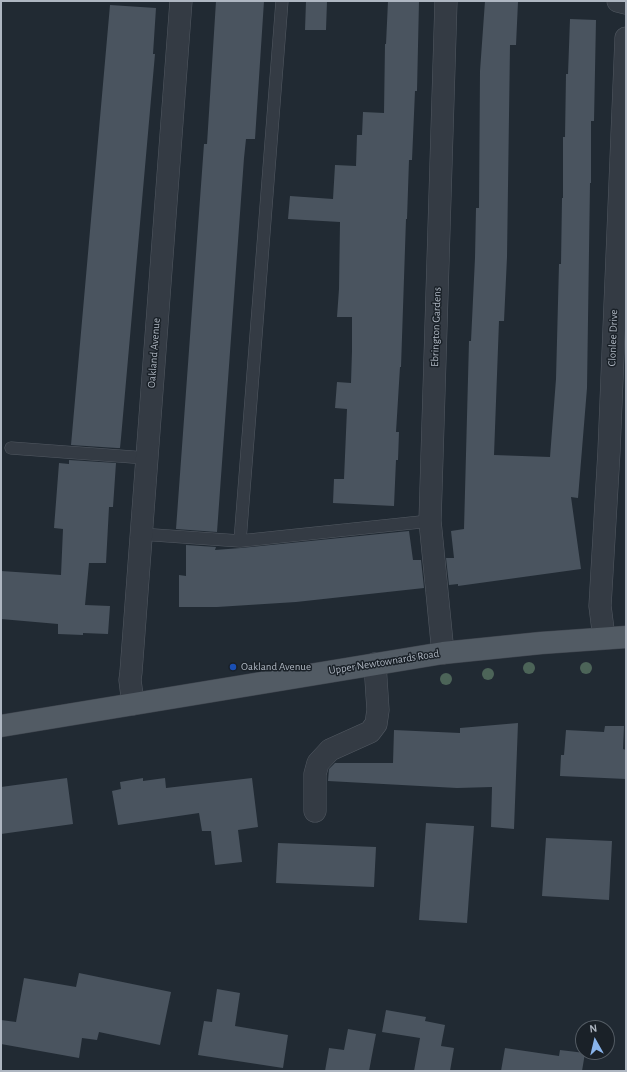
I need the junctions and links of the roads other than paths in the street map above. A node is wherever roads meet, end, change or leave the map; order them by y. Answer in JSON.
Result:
{"nodes":[{"id":1,"x":181,"y":1,"type":"edge"},
{"id":2,"x":282,"y":1,"type":"edge"},
{"id":3,"x":446,"y":1,"type":"edge"},
{"id":4,"x":618,"y":1,"type":"edge"},
{"id":5,"x":626,"y":3,"type":"edge"},
{"id":6,"x":626,"y":38,"type":"edge"},
{"id":7,"x":12,"y":448,"type":"dead end"},
{"id":8,"x":146,"y":458,"type":"junction"},
{"id":9,"x":430,"y":521,"type":"junction"},
{"id":10,"x":140,"y":534,"type":"junction"},
{"id":11,"x":240,"y":541,"type":"junction"},
{"id":12,"x":626,"y":637,"type":"edge"},
{"id":13,"x":604,"y":638,"type":"junction"},
{"id":14,"x":443,"y":653,"type":"junction"},
{"id":15,"x":374,"y":664,"type":"junction"},
{"id":16,"x":133,"y":704,"type":"junction"},
{"id":17,"x":1,"y":726,"type":"edge"},
{"id":18,"x":315,"y":811,"type":"dead end"}],
"edges":[{"from":1,"to":8,"type":"street","name":"Oakland Avenue"},
{"from":2,"to":11,"type":"lane"},
{"from":3,"to":9,"type":"street","name":"Ebrington Gardens"},
{"from":4,"to":5,"type":"street"},
{"from":6,"to":13,"type":"street","name":"Clonlee Drive"},
{"from":7,"to":8,"type":"lane"},
{"from":8,"to":10,"type":"street","name":"Oakland Avenue"},
{"from":9,"to":11,"type":"lane"},
{"from":9,"to":14,"type":"street","name":"Ebrington Gardens"},
{"from":10,"to":11,"type":"lane"},
{"from":10,"to":16,"type":"street","name":"Oakland Avenue"},
{"from":12,"to":13,"type":"main road","name":"Upper Newtownards Road"},
{"from":13,"to":14,"type":"main road","name":"Upper Newtownards Road"},
{"from":14,"to":15,"type":"main road","name":"Upper Newtownards Road"},
{"from":15,"to":16,"type":"main road","name":"Upper Newtownards Road"},
{"from":15,"to":18,"type":"street"},
{"from":16,"to":17,"type":"main road","name":"Upper Newtownards Road"}]}
